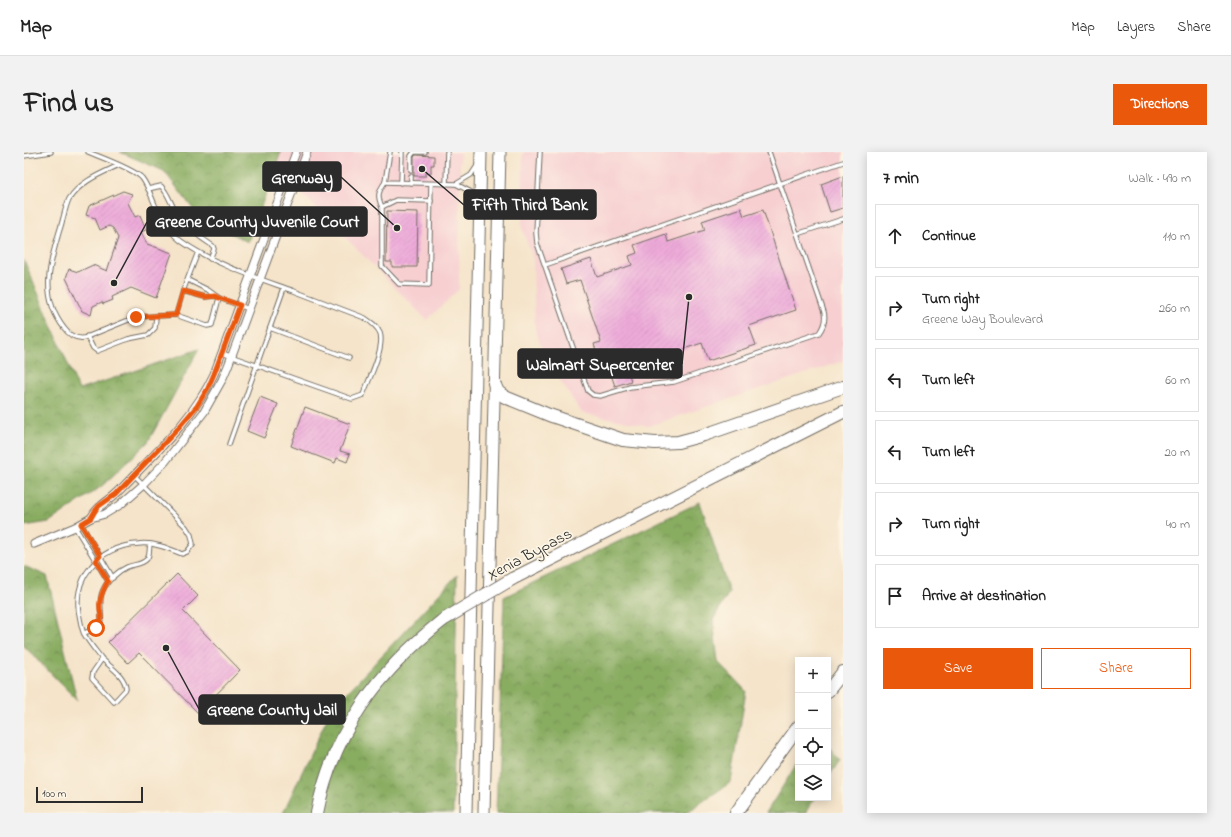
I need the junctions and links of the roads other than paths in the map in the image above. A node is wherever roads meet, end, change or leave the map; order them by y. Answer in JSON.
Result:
{"nodes":[{"id":1,"x":51,"y":152,"type":"edge"},
{"id":2,"x":88,"y":152,"type":"edge"},
{"id":3,"x":296,"y":152,"type":"edge"},
{"id":4,"x":307,"y":152,"type":"edge"},
{"id":5,"x":390,"y":152,"type":"edge"},
{"id":6,"x":402,"y":152,"type":"edge"},
{"id":7,"x":425,"y":152,"type":"edge"},
{"id":8,"x":447,"y":152,"type":"edge"},
{"id":9,"x":500,"y":152,"type":"edge"},
{"id":10,"x":540,"y":152,"type":"edge"},
{"id":11,"x":769,"y":152,"type":"edge"},
{"id":12,"x":24,"y":156,"type":"edge"},
{"id":13,"x":481,"y":156,"type":"edge"},
{"id":14,"x":843,"y":162,"type":"edge"},
{"id":15,"x":118,"y":165,"type":"junction"},
{"id":16,"x":411,"y":170,"type":"dead end"},
{"id":17,"x":411,"y":176,"type":"dead end"},
{"id":18,"x":385,"y":182,"type":"junction"},
{"id":19,"x":401,"y":183,"type":"junction"},
{"id":20,"x":411,"y":183,"type":"junction"},
{"id":21,"x":431,"y":184,"type":"junction"},
{"id":22,"x":446,"y":184,"type":"junction"},
{"id":23,"x":456,"y":184,"type":"junction"},
{"id":24,"x":780,"y":184,"type":"junction"},
{"id":25,"x":148,"y":189,"type":"junction"},
{"id":26,"x":431,"y":201,"type":"junction"},
{"id":27,"x":382,"y":207,"type":"junction"},
{"id":28,"x":480,"y":209,"type":"junction"},
{"id":29,"x":843,"y":219,"type":"edge"},
{"id":30,"x":797,"y":234,"type":"junction"},
{"id":31,"x":198,"y":252,"type":"junction"},
{"id":32,"x":210,"y":259,"type":"junction"},
{"id":33,"x":545,"y":265,"type":"junction"},
{"id":34,"x":251,"y":276,"type":"junction"},
{"id":35,"x":260,"y":279,"type":"junction"},
{"id":36,"x":188,"y":280,"type":"junction"},
{"id":37,"x":284,"y":288,"type":"junction"},
{"id":38,"x":183,"y":291,"type":"junction"},
{"id":39,"x":215,"y":296,"type":"junction"},
{"id":40,"x":219,"y":298,"type":"junction"},
{"id":41,"x":240,"y":305,"type":"junction"},
{"id":42,"x":249,"y":309,"type":"junction"},
{"id":43,"x":176,"y":315,"type":"junction"},
{"id":44,"x":156,"y":316,"type":"junction"},
{"id":45,"x":270,"y":328,"type":"junction"},
{"id":46,"x":87,"y":336,"type":"junction"},
{"id":47,"x":222,"y":353,"type":"junction"},
{"id":48,"x":232,"y":356,"type":"junction"},
{"id":49,"x":349,"y":358,"type":"dead end"},
{"id":50,"x":257,"y":366,"type":"junction"},
{"id":51,"x":494,"y":383,"type":"junction"},
{"id":52,"x":843,"y":387,"type":"edge"},
{"id":53,"x":843,"y":412,"type":"edge"},
{"id":54,"x":229,"y":444,"type":"dead end"},
{"id":55,"x":134,"y":475,"type":"junction"},
{"id":56,"x":144,"y":484,"type":"junction"},
{"id":57,"x":91,"y":518,"type":"junction"},
{"id":58,"x":78,"y":525,"type":"junction"},
{"id":59,"x":34,"y":544,"type":"dead end"},
{"id":60,"x":150,"y":544,"type":"junction"},
{"id":61,"x":100,"y":556,"type":"junction"},
{"id":62,"x":96,"y":561,"type":"junction"},
{"id":63,"x":113,"y":578,"type":"junction"},
{"id":64,"x":108,"y":581,"type":"junction"},
{"id":65,"x":84,"y":633,"type":"junction"},
{"id":66,"x":102,"y":659,"type":"junction"},
{"id":67,"x":843,"y":672,"type":"edge"},
{"id":68,"x":831,"y":687,"type":"edge"},
{"id":69,"x":797,"y":729,"type":"edge"},
{"id":70,"x":795,"y":735,"type":"edge"},
{"id":71,"x":317,"y":813,"type":"edge"},
{"id":72,"x":466,"y":813,"type":"edge"},
{"id":73,"x":484,"y":813,"type":"edge"},
{"id":74,"x":736,"y":813,"type":"edge"},
{"id":75,"x":741,"y":813,"type":"edge"}],
"edges":[{"from":1,"to":12,"type":"lane"},
{"from":2,"to":15,"type":"lane"},
{"from":3,"to":34,"type":"street"},
{"from":4,"to":35,"type":"street"},
{"from":5,"to":18,"type":"lane"},
{"from":6,"to":19,"type":"lane"},
{"from":7,"to":16,"type":"lane"},
{"from":8,"to":22,"type":"lane"},
{"from":9,"to":51,"type":"main road"},
{"from":10,"to":33,"type":"lane"},
{"from":11,"to":24,"type":"lane"},
{"from":13,"to":23,"type":"lane"},
{"from":13,"to":28,"type":"main road"},
{"from":14,"to":24,"type":"lane"},
{"from":15,"to":25,"type":"lane"},
{"from":15,"to":46,"type":"lane"},
{"from":17,"to":20,"type":"lane"},
{"from":18,"to":19,"type":"lane"},
{"from":18,"to":27,"type":"lane"},
{"from":19,"to":20,"type":"lane"},
{"from":20,"to":21,"type":"lane"},
{"from":21,"to":22,"type":"lane"},
{"from":21,"to":26,"type":"lane"},
{"from":22,"to":23,"type":"lane"},
{"from":23,"to":28,"type":"lane"},
{"from":24,"to":30,"type":"lane"},
{"from":24,"to":33,"type":"lane"},
{"from":25,"to":31,"type":"lane"},
{"from":25,"to":32,"type":"lane"},
{"from":26,"to":27,"type":"lane"},
{"from":26,"to":27,"type":"lane"},
{"from":28,"to":72,"type":"main road"},
{"from":29,"to":30,"type":"lane"},
{"from":30,"to":33,"type":"lane"},
{"from":31,"to":32,"type":"lane"},
{"from":31,"to":36,"type":"lane"},
{"from":32,"to":34,"type":"lane"},
{"from":34,"to":35,"type":"lane"},
{"from":34,"to":41,"type":"street"},
{"from":35,"to":37,"type":"lane"},
{"from":35,"to":42,"type":"street"},
{"from":36,"to":38,"type":"lane"},
{"from":36,"to":39,"type":"lane"},
{"from":37,"to":45,"type":"lane"},
{"from":37,"to":50,"type":"lane"},
{"from":38,"to":39,"type":"lane"},
{"from":38,"to":43,"type":"lane"},
{"from":39,"to":40,"type":"lane"},
{"from":40,"to":41,"type":"lane"},
{"from":40,"to":43,"type":"lane"},
{"from":41,"to":42,"type":"lane"},
{"from":41,"to":47,"type":"street"},
{"from":42,"to":48,"type":"street"},
{"from":43,"to":44,"type":"lane"},
{"from":44,"to":46,"type":"lane"},
{"from":44,"to":46,"type":"lane"},
{"from":45,"to":49,"type":"lane"},
{"from":45,"to":50,"type":"lane"},
{"from":47,"to":48,"type":"lane"},
{"from":47,"to":55,"type":"street"},
{"from":48,"to":50,"type":"lane"},
{"from":48,"to":56,"type":"street"},
{"from":50,"to":54,"type":"lane"},
{"from":51,"to":52,"type":"highway"},
{"from":51,"to":73,"type":"main road"},
{"from":53,"to":71,"type":"highway","name":"Xenia Bypass","bridge":true},
{"from":55,"to":56,"type":"lane"},
{"from":55,"to":57,"type":"street"},
{"from":56,"to":57,"type":"street"},
{"from":56,"to":60,"type":"lane"},
{"from":57,"to":58,"type":"street"},
{"from":58,"to":59,"type":"street"},
{"from":58,"to":61,"type":"lane"},
{"from":58,"to":62,"type":"lane"},
{"from":60,"to":61,"type":"lane"},
{"from":60,"to":63,"type":"lane"},
{"from":61,"to":62,"type":"lane"},
{"from":61,"to":63,"type":"lane"},
{"from":62,"to":64,"type":"lane"},
{"from":62,"to":65,"type":"lane"},
{"from":63,"to":64,"type":"lane"},
{"from":64,"to":65,"type":"lane"},
{"from":65,"to":66,"type":"lane"},
{"from":66,"to":66,"type":"lane"},
{"from":67,"to":68,"type":"highway"},
{"from":69,"to":74,"type":"highway"},
{"from":70,"to":75,"type":"highway"}]}
